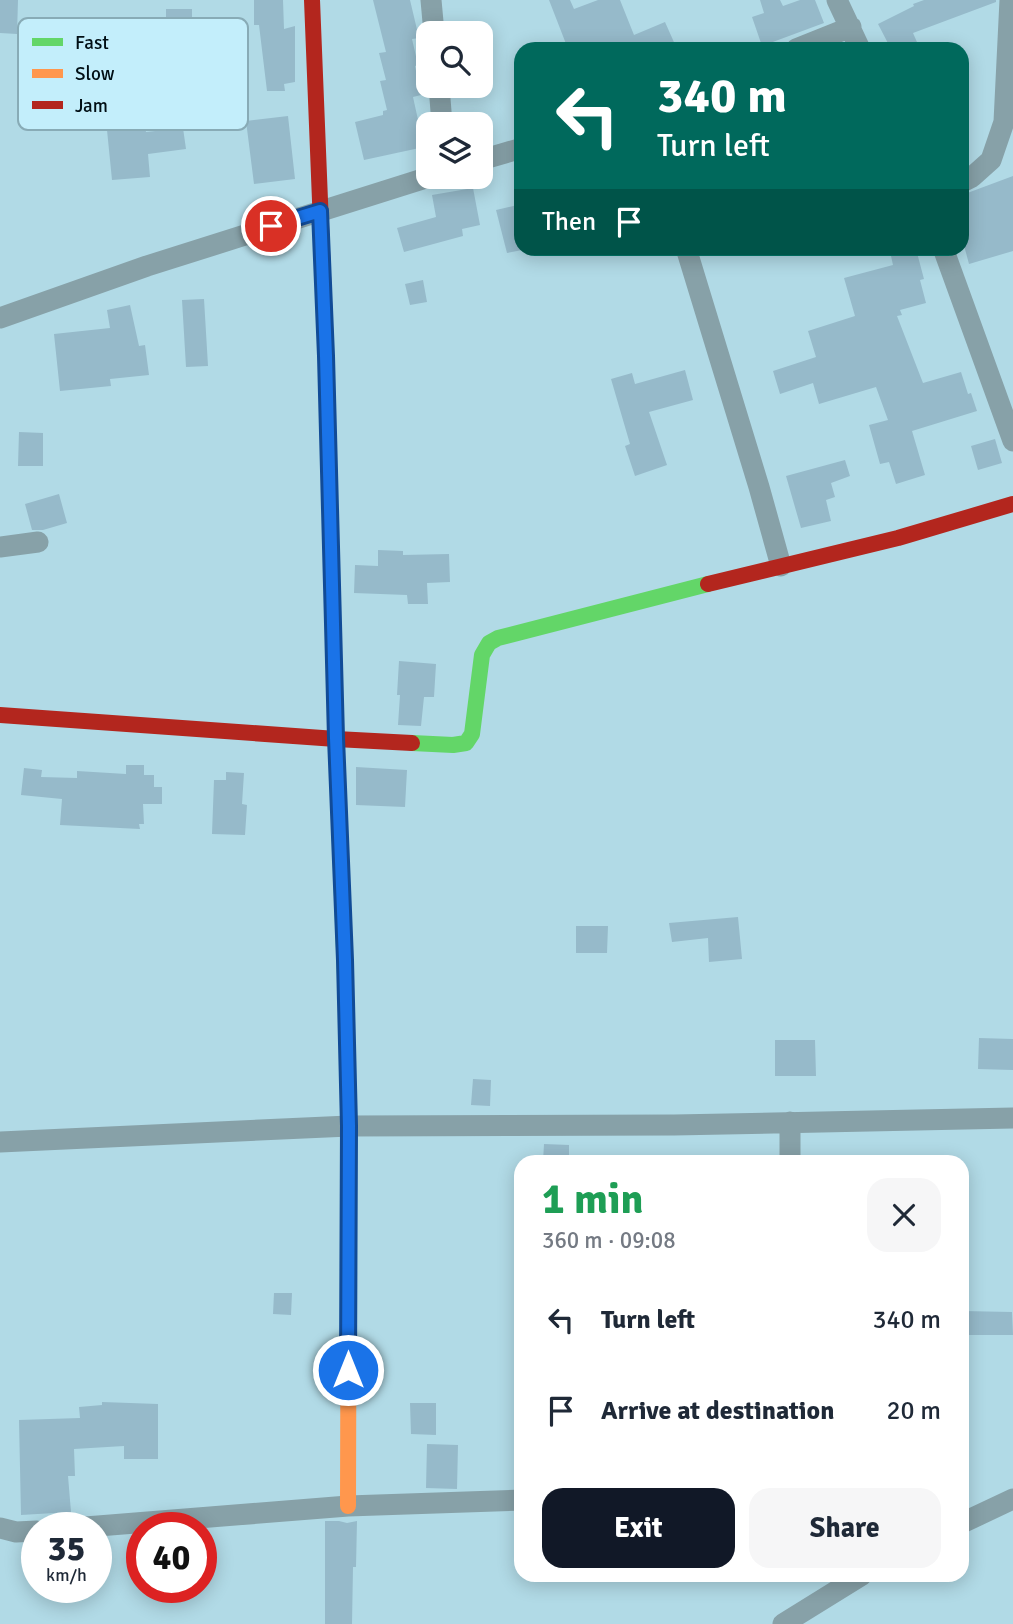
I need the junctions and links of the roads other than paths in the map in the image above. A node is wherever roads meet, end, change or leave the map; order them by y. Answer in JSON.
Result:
{"nodes":[{"id":1,"x":312,"y":0,"type":"edge"},
{"id":2,"x":431,"y":0,"type":"edge"},
{"id":3,"x":837,"y":0,"type":"edge"},
{"id":4,"x":1010,"y":0,"type":"edge"},
{"id":5,"x":433,"y":21,"type":"edge"},
{"id":6,"x":851,"y":27,"type":"junction"},
{"id":7,"x":814,"y":42,"type":"edge"},
{"id":8,"x":857,"y":42,"type":"edge"},
{"id":9,"x":514,"y":150,"type":"edge"},
{"id":10,"x":493,"y":156,"type":"edge"},
{"id":11,"x":969,"y":178,"type":"edge"},
{"id":12,"x":416,"y":181,"type":"edge"},
{"id":13,"x":320,"y":211,"type":"junction"},
{"id":14,"x":688,"y":256,"type":"edge"},
{"id":15,"x":946,"y":256,"type":"edge"},
{"id":16,"x":0,"y":318,"type":"edge"},
{"id":17,"x":1013,"y":441,"type":"edge"},
{"id":18,"x":1013,"y":504,"type":"edge"},
{"id":19,"x":38,"y":542,"type":"dead end"},
{"id":20,"x":0,"y":547,"type":"edge"},
{"id":21,"x":781,"y":566,"type":"junction"},
{"id":22,"x":0,"y":715,"type":"edge"},
{"id":23,"x":336,"y":738,"type":"junction"},
{"id":24,"x":1013,"y":1118,"type":"edge"},
{"id":25,"x":790,"y":1122,"type":"junction"},
{"id":26,"x":349,"y":1126,"type":"junction"},
{"id":27,"x":0,"y":1142,"type":"edge"},
{"id":28,"x":790,"y":1155,"type":"edge"},
{"id":29,"x":1013,"y":1499,"type":"edge"},
{"id":30,"x":514,"y":1500,"type":"edge"},
{"id":31,"x":348,"y":1506,"type":"junction"},
{"id":32,"x":969,"y":1520,"type":"edge"},
{"id":33,"x":112,"y":1525,"type":"edge"},
{"id":34,"x":0,"y":1528,"type":"edge"},
{"id":35,"x":21,"y":1532,"type":"edge"},
{"id":36,"x":851,"y":1582,"type":"edge"},
{"id":37,"x":783,"y":1624,"type":"edge"}],
"edges":[{"from":1,"to":13,"type":"street"},
{"from":2,"to":5,"type":"street"},
{"from":3,"to":6,"type":"street"},
{"from":4,"to":11,"type":"street"},
{"from":6,"to":7,"type":"street"},
{"from":6,"to":8,"type":"street"},
{"from":9,"to":10,"type":"street"},
{"from":12,"to":13,"type":"street"},
{"from":13,"to":16,"type":"street"},
{"from":13,"to":23,"type":"street"},
{"from":14,"to":21,"type":"street"},
{"from":15,"to":17,"type":"street"},
{"from":18,"to":21,"type":"street"},
{"from":19,"to":20,"type":"street"},
{"from":21,"to":23,"type":"street"},
{"from":22,"to":23,"type":"street"},
{"from":23,"to":26,"type":"street"},
{"from":24,"to":25,"type":"street"},
{"from":25,"to":26,"type":"street"},
{"from":25,"to":28,"type":"street"},
{"from":26,"to":27,"type":"street"},
{"from":26,"to":31,"type":"street"},
{"from":29,"to":32,"type":"street"},
{"from":30,"to":31,"type":"street"},
{"from":31,"to":33,"type":"street"},
{"from":34,"to":35,"type":"street"},
{"from":36,"to":37,"type":"street"}]}
